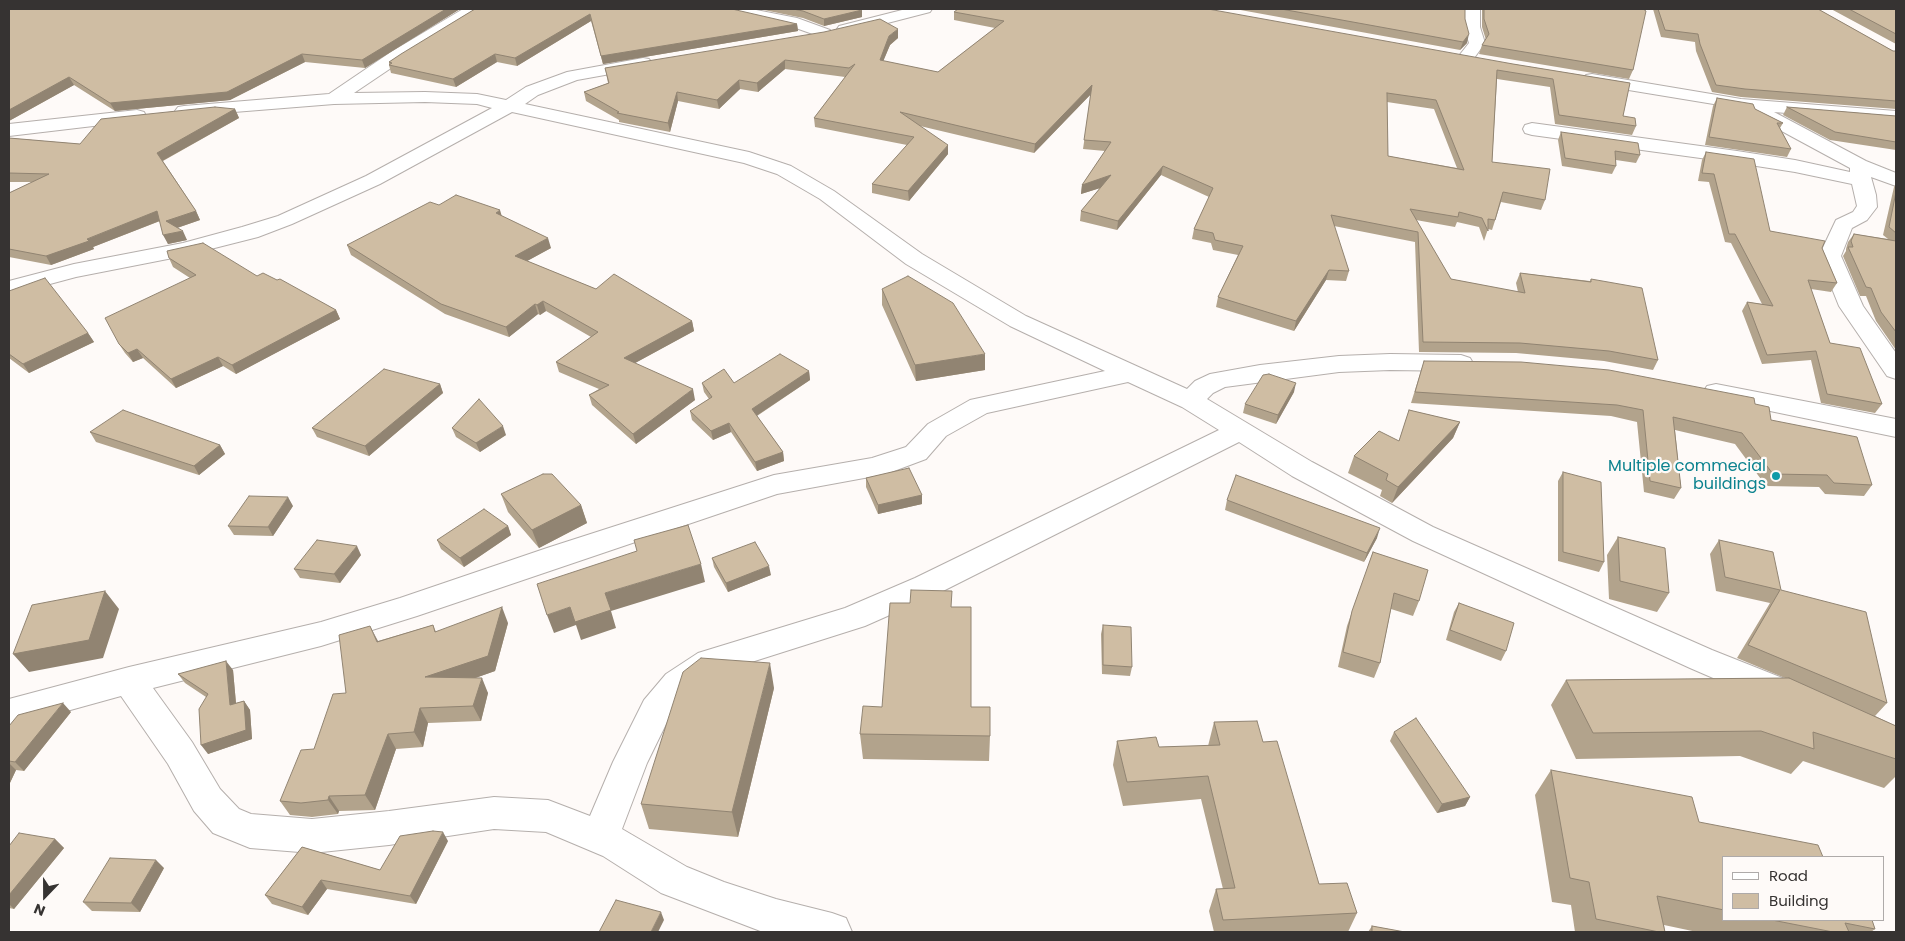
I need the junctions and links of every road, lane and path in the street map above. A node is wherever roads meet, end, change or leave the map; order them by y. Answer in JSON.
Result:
{"nodes":[{"id":1,"x":474,"y":9,"type":"edge"},
{"id":2,"x":730,"y":9,"type":"edge"},
{"id":3,"x":923,"y":9,"type":"edge"},
{"id":4,"x":1472,"y":9,"type":"edge"},
{"id":5,"x":824,"y":33,"type":"junction"},
{"id":6,"x":789,"y":40,"type":"edge"},
{"id":7,"x":1448,"y":54,"type":"edge"},
{"id":8,"x":1466,"y":57,"type":"junction"},
{"id":9,"x":664,"y":59,"type":"edge"},
{"id":10,"x":1484,"y":61,"type":"edge"},
{"id":11,"x":1575,"y":76,"type":"edge"},
{"id":12,"x":334,"y":99,"type":"junction"},
{"id":13,"x":1741,"y":104,"type":"junction"},
{"id":14,"x":512,"y":105,"type":"junction"},
{"id":15,"x":1896,"y":116,"type":"edge"},
{"id":16,"x":1532,"y":129,"type":"dead end"},
{"id":17,"x":9,"y":130,"type":"edge"},
{"id":18,"x":1860,"y":172,"type":"junction"},
{"id":19,"x":1896,"y":180,"type":"edge"},
{"id":20,"x":9,"y":288,"type":"edge"},
{"id":21,"x":1485,"y":364,"type":"edge"},
{"id":22,"x":1896,"y":371,"type":"edge"},
{"id":23,"x":1132,"y":373,"type":"junction"},
{"id":24,"x":1698,"y":388,"type":"edge"},
{"id":25,"x":1191,"y":401,"type":"junction"},
{"id":26,"x":1896,"y":428,"type":"edge"},
{"id":27,"x":1240,"y":431,"type":"junction"},
{"id":28,"x":129,"y":680,"type":"junction"},
{"id":29,"x":1802,"y":701,"type":"edge"},
{"id":30,"x":9,"y":713,"type":"edge"},
{"id":31,"x":600,"y":838,"type":"junction"},
{"id":32,"x":832,"y":932,"type":"edge"}],
"edges":[{"from":1,"to":12,"type":"street"},
{"from":2,"to":5,"type":"street"},
{"from":3,"to":5,"type":"street"},
{"from":4,"to":8,"type":"street"},
{"from":5,"to":6,"type":"street"},
{"from":7,"to":8,"type":"street"},
{"from":8,"to":10,"type":"street"},
{"from":9,"to":14,"type":"street"},
{"from":11,"to":13,"type":"street"},
{"from":12,"to":14,"type":"street"},
{"from":12,"to":17,"type":"street"},
{"from":13,"to":15,"type":"street"},
{"from":13,"to":18,"type":"street"},
{"from":14,"to":20,"type":"street"},
{"from":14,"to":23,"type":"street"},
{"from":16,"to":18,"type":"street"},
{"from":18,"to":19,"type":"street"},
{"from":18,"to":22,"type":"street"},
{"from":21,"to":25,"type":"street"},
{"from":23,"to":25,"type":"street"},
{"from":23,"to":28,"type":"street"},
{"from":24,"to":26,"type":"street"},
{"from":25,"to":27,"type":"street"},
{"from":27,"to":29,"type":"street"},
{"from":27,"to":31,"type":"street"},
{"from":28,"to":30,"type":"street"},
{"from":28,"to":31,"type":"street"},
{"from":31,"to":32,"type":"street"}]}
